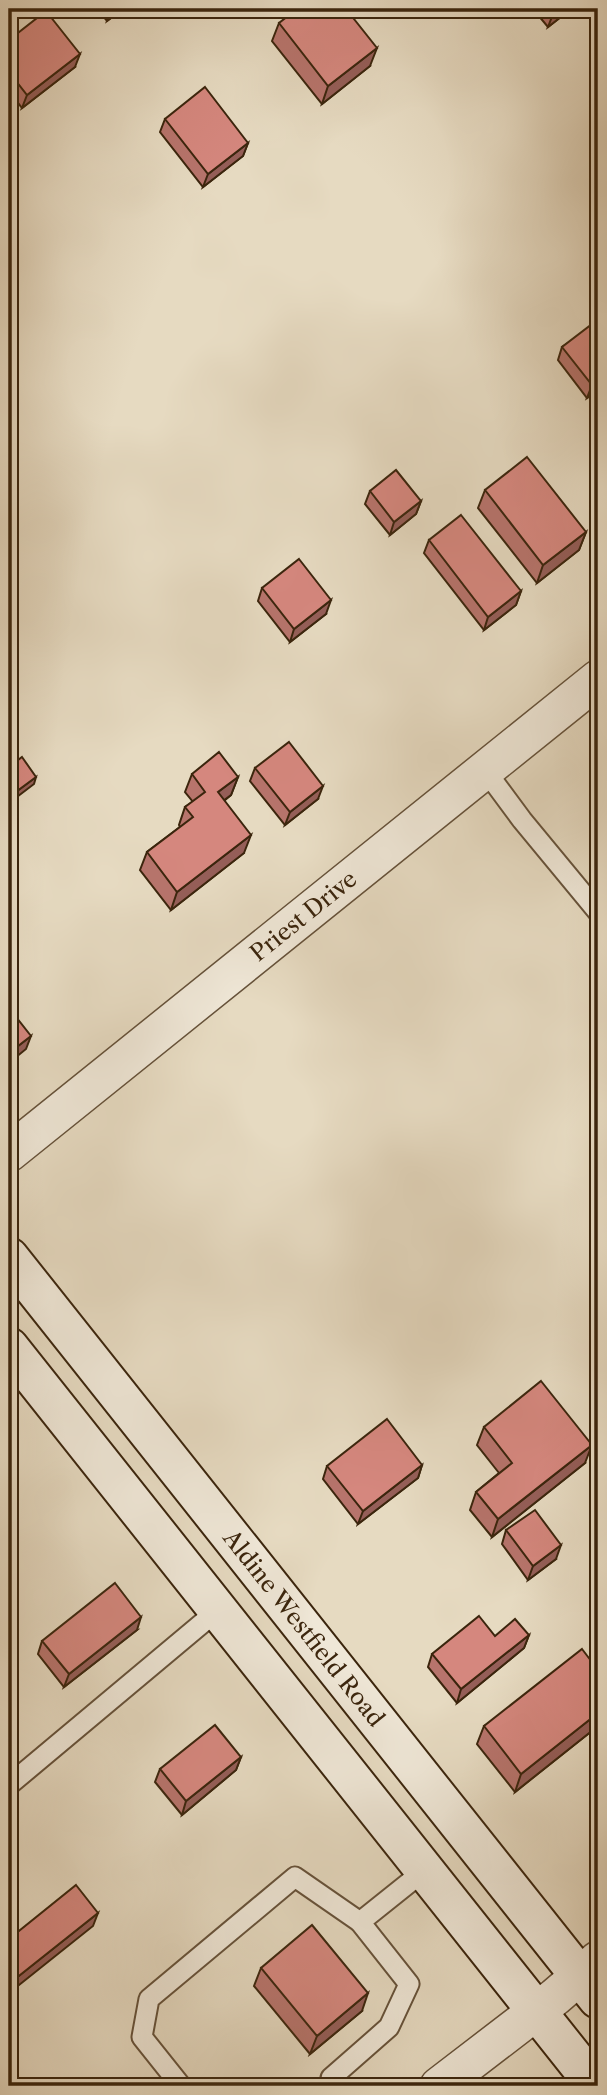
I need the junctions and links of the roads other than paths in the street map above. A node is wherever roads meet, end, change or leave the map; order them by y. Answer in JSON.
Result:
{"nodes":[{"id":1,"x":598,"y":679,"type":"edge"},
{"id":2,"x":485,"y":770,"type":"junction"},
{"id":3,"x":598,"y":912,"type":"edge"},
{"id":4,"x":9,"y":1153,"type":"edge"},
{"id":5,"x":9,"y":1257,"type":"edge"},
{"id":6,"x":9,"y":1347,"type":"edge"},
{"id":7,"x":273,"y":1589,"type":"junction"},
{"id":8,"x":224,"y":1617,"type":"junction"},
{"id":9,"x":9,"y":1785,"type":"edge"},
{"id":10,"x":425,"y":1870,"type":"junction"},
{"id":11,"x":360,"y":1922,"type":"junction"},
{"id":12,"x":592,"y":1978,"type":"edge"},
{"id":13,"x":536,"y":2010,"type":"junction"},
{"id":14,"x":330,"y":2083,"type":"edge"},
{"id":15,"x":181,"y":2086,"type":"edge"},
{"id":16,"x":439,"y":2086,"type":"edge"},
{"id":17,"x":596,"y":2086,"type":"edge"}],
"edges":[{"from":1,"to":2,"type":"street","name":"Priest Drive"},
{"from":2,"to":3,"type":"lane"},
{"from":2,"to":4,"type":"street","name":"Priest Drive"},
{"from":5,"to":7,"type":"main road","name":"Aldine Westfield Road"},
{"from":6,"to":8,"type":"main road"},
{"from":7,"to":8,"type":"main road"},
{"from":7,"to":12,"type":"main road","name":"Aldine Westfield Road"},
{"from":8,"to":9,"type":"lane"},
{"from":8,"to":10,"type":"main road"},
{"from":10,"to":11,"type":"lane"},
{"from":10,"to":13,"type":"main road"},
{"from":11,"to":14,"type":"lane"},
{"from":11,"to":15,"type":"lane"},
{"from":12,"to":13,"type":"street"},
{"from":13,"to":16,"type":"street"},
{"from":13,"to":17,"type":"main road"}]}
